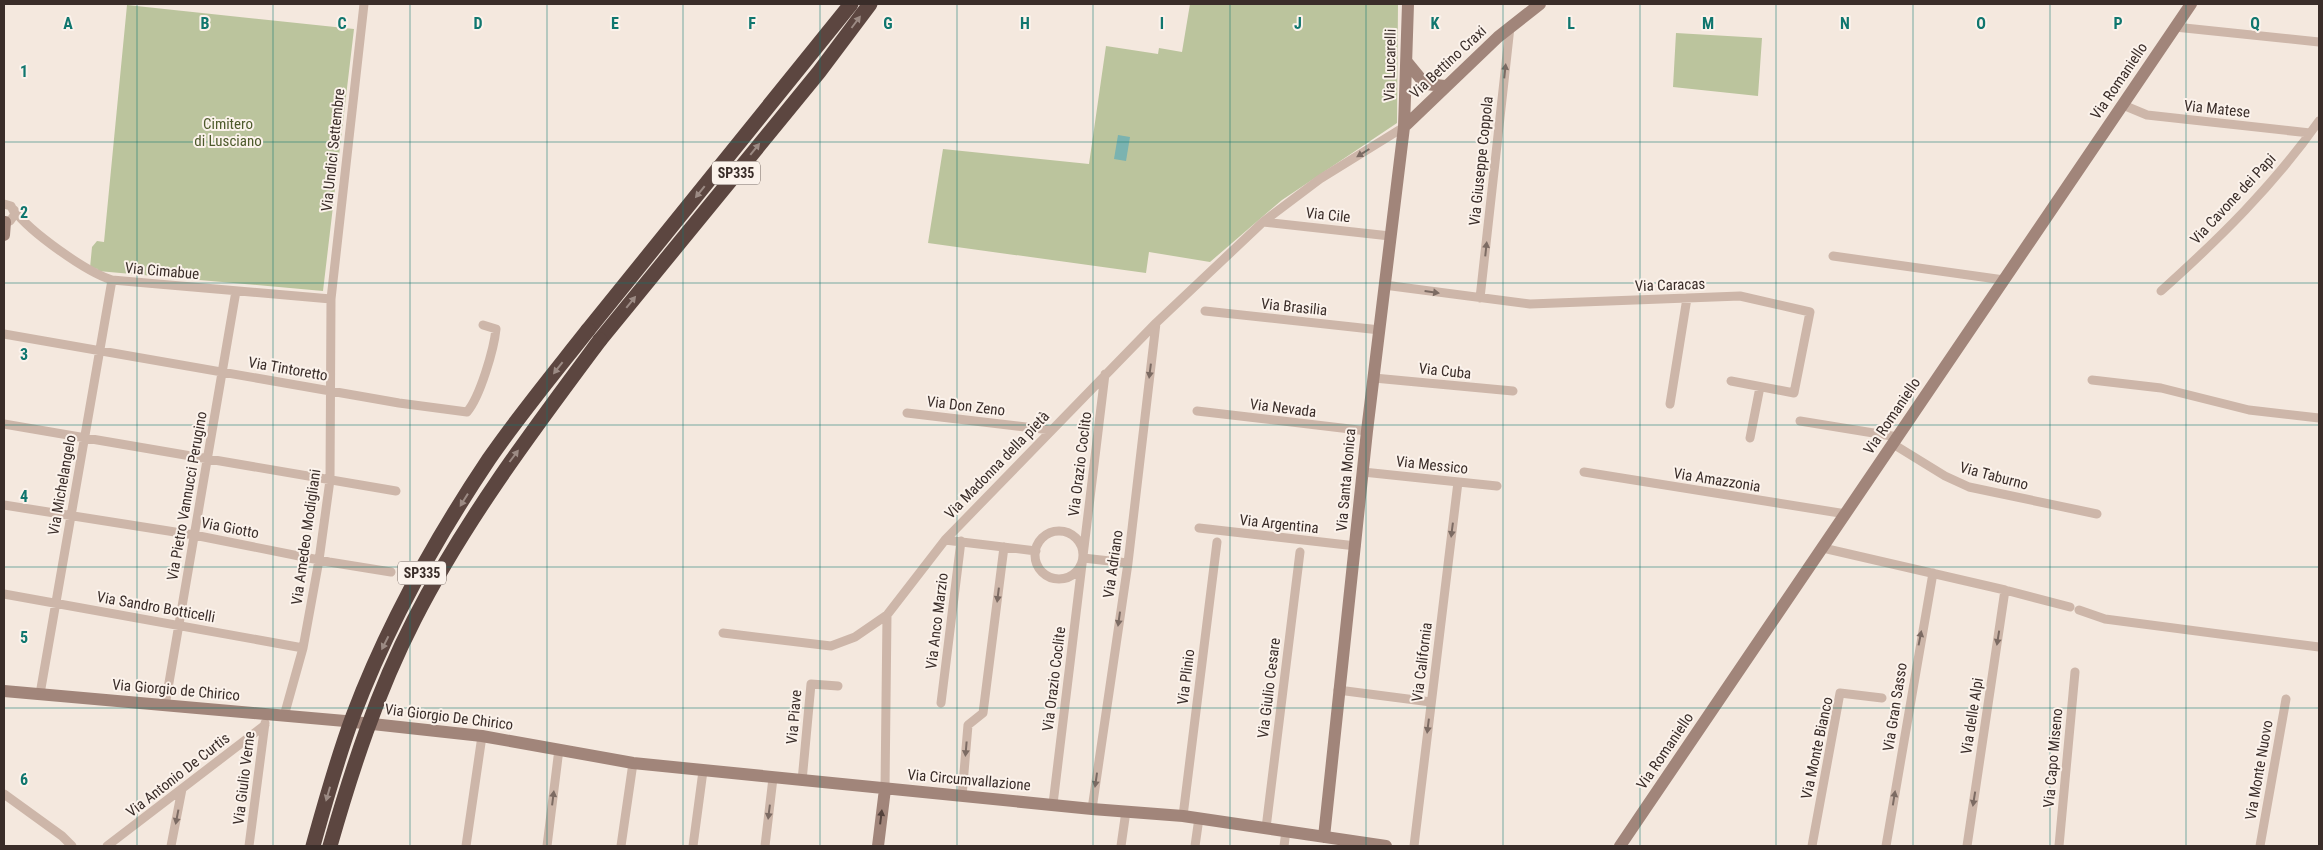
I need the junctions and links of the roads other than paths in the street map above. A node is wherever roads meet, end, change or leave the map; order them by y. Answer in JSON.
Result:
{"nodes":[{"id":1,"x":364,"y":4,"type":"edge"},
{"id":2,"x":842,"y":4,"type":"edge"},
{"id":3,"x":851,"y":4,"type":"edge"},
{"id":4,"x":870,"y":4,"type":"edge"},
{"id":5,"x":1408,"y":4,"type":"edge"},
{"id":6,"x":1540,"y":4,"type":"edge"},
{"id":7,"x":2191,"y":4,"type":"edge"},
{"id":8,"x":1510,"y":27,"type":"junction"},
{"id":9,"x":2175,"y":27,"type":"junction"},
{"id":10,"x":2319,"y":42,"type":"edge"},
{"id":11,"x":1406,"y":62,"type":"junction"},
{"id":12,"x":1445,"y":86,"type":"junction"},
{"id":13,"x":775,"y":99,"type":"junction"},
{"id":14,"x":2123,"y":105,"type":"junction"},
{"id":15,"x":2319,"y":121,"type":"edge"},
{"id":16,"x":1404,"y":126,"type":"junction"},
{"id":17,"x":2310,"y":134,"type":"junction"},
{"id":18,"x":4,"y":204,"type":"edge"},
{"id":19,"x":14,"y":210,"type":"junction"},
{"id":20,"x":1263,"y":222,"type":"junction"},
{"id":21,"x":4,"y":226,"type":"edge"},
{"id":22,"x":1390,"y":236,"type":"junction"},
{"id":23,"x":1833,"y":256,"type":"dead end"},
{"id":24,"x":112,"y":280,"type":"junction"},
{"id":25,"x":2004,"y":280,"type":"junction"},
{"id":26,"x":1384,"y":285,"type":"junction"},
{"id":27,"x":236,"y":291,"type":"junction"},
{"id":28,"x":2161,"y":291,"type":"dead end"},
{"id":29,"x":1480,"y":298,"type":"junction"},
{"id":30,"x":1687,"y":298,"type":"junction"},
{"id":31,"x":331,"y":299,"type":"junction"},
{"id":32,"x":1206,"y":310,"type":"dead end"},
{"id":33,"x":1156,"y":323,"type":"junction"},
{"id":34,"x":483,"y":325,"type":"dead end"},
{"id":35,"x":1380,"y":330,"type":"junction"},
{"id":36,"x":4,"y":334,"type":"edge"},
{"id":37,"x":100,"y":351,"type":"junction"},
{"id":38,"x":222,"y":372,"type":"junction"},
{"id":39,"x":1105,"y":374,"type":"junction"},
{"id":40,"x":1374,"y":378,"type":"junction"},
{"id":41,"x":2092,"y":380,"type":"dead end"},
{"id":42,"x":1730,"y":381,"type":"dead end"},
{"id":43,"x":1760,"y":387,"type":"junction"},
{"id":44,"x":330,"y":390,"type":"junction"},
{"id":45,"x":1513,"y":392,"type":"dead end"},
{"id":46,"x":1670,"y":404,"type":"dead end"},
{"id":47,"x":1197,"y":411,"type":"dead end"},
{"id":48,"x":907,"y":413,"type":"dead end"},
{"id":49,"x":2319,"y":418,"type":"edge"},
{"id":50,"x":1800,"y":421,"type":"dead end"},
{"id":51,"x":4,"y":424,"type":"edge"},
{"id":52,"x":1051,"y":430,"type":"junction"},
{"id":53,"x":1367,"y":432,"type":"junction"},
{"id":54,"x":85,"y":437,"type":"junction"},
{"id":55,"x":1750,"y":438,"type":"dead end"},
{"id":56,"x":1895,"y":441,"type":"junction"},
{"id":57,"x":207,"y":459,"type":"junction"},
{"id":58,"x":1364,"y":472,"type":"junction"},
{"id":59,"x":1584,"y":472,"type":"dead end"},
{"id":60,"x":330,"y":480,"type":"junction"},
{"id":61,"x":1458,"y":482,"type":"junction"},
{"id":62,"x":1497,"y":486,"type":"dead end"},
{"id":63,"x":396,"y":492,"type":"dead end"},
{"id":64,"x":4,"y":505,"type":"edge"},
{"id":65,"x":1846,"y":514,"type":"junction"},
{"id":66,"x":2097,"y":514,"type":"dead end"},
{"id":67,"x":71,"y":515,"type":"junction"},
{"id":68,"x":1199,"y":528,"type":"dead end"},
{"id":69,"x":194,"y":535,"type":"junction"},
{"id":70,"x":945,"y":540,"type":"junction"},
{"id":71,"x":961,"y":542,"type":"junction"},
{"id":72,"x":1217,"y":542,"type":"dead end"},
{"id":73,"x":1356,"y":546,"type":"junction"},
{"id":74,"x":1004,"y":547,"type":"junction"},
{"id":75,"x":1822,"y":548,"type":"junction"},
{"id":76,"x":1036,"y":550,"type":"junction"},
{"id":77,"x":1300,"y":552,"type":"dead end"},
{"id":78,"x":1083,"y":558,"type":"junction"},
{"id":79,"x":319,"y":560,"type":"junction"},
{"id":80,"x":1128,"y":563,"type":"junction"},
{"id":81,"x":390,"y":572,"type":"dead end"},
{"id":82,"x":1932,"y":573,"type":"junction"},
{"id":83,"x":2005,"y":590,"type":"junction"},
{"id":84,"x":4,"y":594,"type":"edge"},
{"id":85,"x":56,"y":603,"type":"junction"},
{"id":86,"x":887,"y":615,"type":"junction"},
{"id":87,"x":179,"y":625,"type":"junction"},
{"id":88,"x":722,"y":633,"type":"dead end"},
{"id":89,"x":2319,"y":647,"type":"edge"},
{"id":90,"x":303,"y":648,"type":"junction"},
{"id":91,"x":2075,"y":672,"type":"dead end"},
{"id":92,"x":838,"y":686,"type":"dead end"},
{"id":93,"x":4,"y":690,"type":"edge"},
{"id":94,"x":1338,"y":690,"type":"junction"},
{"id":95,"x":40,"y":694,"type":"junction"},
{"id":96,"x":1882,"y":698,"type":"dead end"},
{"id":97,"x":2286,"y":699,"type":"dead end"},
{"id":98,"x":1431,"y":702,"type":"junction"},
{"id":99,"x":941,"y":703,"type":"dead end"},
{"id":100,"x":165,"y":706,"type":"junction"},
{"id":101,"x":284,"y":716,"type":"junction"},
{"id":102,"x":266,"y":720,"type":"junction"},
{"id":103,"x":345,"y":721,"type":"joint"},
{"id":104,"x":482,"y":736,"type":"junction"},
{"id":105,"x":554,"y":748,"type":"junction"},
{"id":106,"x":632,"y":763,"type":"junction"},
{"id":107,"x":703,"y":771,"type":"junction"},
{"id":108,"x":773,"y":778,"type":"junction"},
{"id":109,"x":802,"y":781,"type":"junction"},
{"id":110,"x":182,"y":789,"type":"junction"},
{"id":111,"x":885,"y":789,"type":"junction"},
{"id":112,"x":4,"y":794,"type":"edge"},
{"id":113,"x":962,"y":796,"type":"junction"},
{"id":114,"x":1053,"y":804,"type":"junction"},
{"id":115,"x":1092,"y":809,"type":"junction"},
{"id":116,"x":1126,"y":811,"type":"junction"},
{"id":117,"x":1183,"y":816,"type":"junction"},
{"id":118,"x":1199,"y":818,"type":"junction"},
{"id":119,"x":1266,"y":828,"type":"junction"},
{"id":120,"x":1286,"y":830,"type":"junction"},
{"id":121,"x":1324,"y":837,"type":"junction"},
{"id":122,"x":1370,"y":845,"type":"edge"},
{"id":123,"x":72,"y":846,"type":"edge"},
{"id":124,"x":107,"y":846,"type":"edge"},
{"id":125,"x":171,"y":846,"type":"edge"},
{"id":126,"x":249,"y":846,"type":"edge"},
{"id":127,"x":313,"y":846,"type":"edge"},
{"id":128,"x":330,"y":846,"type":"edge"},
{"id":129,"x":466,"y":846,"type":"edge"},
{"id":130,"x":547,"y":846,"type":"edge"},
{"id":131,"x":621,"y":846,"type":"edge"},
{"id":132,"x":693,"y":846,"type":"edge"},
{"id":133,"x":765,"y":846,"type":"edge"},
{"id":134,"x":878,"y":846,"type":"edge"},
{"id":135,"x":1121,"y":846,"type":"edge"},
{"id":136,"x":1195,"y":846,"type":"edge"},
{"id":137,"x":1284,"y":846,"type":"edge"},
{"id":138,"x":1386,"y":846,"type":"edge"},
{"id":139,"x":1414,"y":846,"type":"edge"},
{"id":140,"x":1620,"y":846,"type":"edge"},
{"id":141,"x":1812,"y":846,"type":"edge"},
{"id":142,"x":1886,"y":846,"type":"edge"},
{"id":143,"x":1966,"y":846,"type":"edge"},
{"id":144,"x":2059,"y":846,"type":"edge"},
{"id":145,"x":2260,"y":846,"type":"edge"}],
"edges":[{"from":1,"to":31,"type":"street","name":"Via Undici Settembre"},
{"from":2,"to":13,"type":"highway"},
{"from":3,"to":13,"type":"highway","number":"SP335"},
{"from":128,"to":4,"type":"highway","number":"SP335","one_way":true,"bridge":true},
{"from":5,"to":11,"type":"street","name":"Via Lucarelli"},
{"from":6,"to":8,"type":"street","name":"Via Bettino Craxi"},
{"from":7,"to":9,"type":"street","name":"Via Romaniello"},
{"from":8,"to":12,"type":"street","name":"Via Bettino Craxi"},
{"from":29,"to":8,"type":"street","name":"Via Giuseppe Coppola","one_way":true},
{"from":9,"to":10,"type":"street"},
{"from":9,"to":14,"type":"street","name":"Via Romaniello"},
{"from":11,"to":12,"type":"street"},
{"from":11,"to":16,"type":"street","name":"Via Lucarelli"},
{"from":12,"to":16,"type":"street","name":"Via Bettino Craxi"},
{"from":13,"to":127,"type":"highway","number":"SP335","one_way":true,"bridge":true},
{"from":14,"to":17,"type":"street","name":"Via Matese"},
{"from":14,"to":25,"type":"street","name":"Via Romaniello"},
{"from":15,"to":17,"type":"street","name":"Via Cavone dei Papi"},
{"from":16,"to":20,"type":"street","name":"Via Madonna della pietà","one_way":true},
{"from":16,"to":22,"type":"street","name":"Via Santa Monica"},
{"from":17,"to":28,"type":"street","name":"Via Cavone dei Papi"},
{"from":18,"to":19,"type":"street","name":"Via Cimabue"},
{"from":19,"to":21,"type":"street"},
{"from":19,"to":24,"type":"street","name":"Via Cimabue"},
{"from":20,"to":22,"type":"street","name":"Via Cile"},
{"from":20,"to":33,"type":"street","name":"Via Madonna della pietà"},
{"from":22,"to":26,"type":"street","name":"Via Santa Monica"},
{"from":23,"to":25,"type":"street"},
{"from":24,"to":27,"type":"street","name":"Via Cimabue"},
{"from":24,"to":37,"type":"street","name":"Via Michelangelo"},
{"from":25,"to":56,"type":"street","name":"Via Romaniello"},
{"from":26,"to":29,"type":"street","name":"Via Caracas","one_way":true},
{"from":26,"to":35,"type":"street","name":"Via Santa Monica"},
{"from":27,"to":31,"type":"street","name":"Via Cimabue"},
{"from":27,"to":38,"type":"street","name":"Via Pietro Vannucci Perugino"},
{"from":29,"to":30,"type":"street","name":"Via Caracas"},
{"from":30,"to":43,"type":"street","name":"Via Caracas"},
{"from":30,"to":46,"type":"street"},
{"from":31,"to":44,"type":"street","name":"Via Amedeo Modigliani"},
{"from":32,"to":35,"type":"street","name":"Via Brasilia"},
{"from":33,"to":39,"type":"street","name":"Via Madonna della pietà"},
{"from":33,"to":80,"type":"street","name":"Via Adriano","one_way":true},
{"from":34,"to":44,"type":"street","name":"Via Tintoretto"},
{"from":35,"to":40,"type":"street","name":"Via Santa Monica"},
{"from":36,"to":37,"type":"street","name":"Via Tintoretto"},
{"from":37,"to":38,"type":"street","name":"Via Tintoretto"},
{"from":37,"to":54,"type":"street","name":"Via Michelangelo"},
{"from":38,"to":44,"type":"street","name":"Via Tintoretto"},
{"from":38,"to":57,"type":"street","name":"Via Pietro Vannucci Perugino"},
{"from":39,"to":52,"type":"street","name":"Via Madonna della pietà"},
{"from":39,"to":78,"type":"street","name":"Via Orazio Coclito"},
{"from":40,"to":45,"type":"street","name":"Via Cuba"},
{"from":40,"to":53,"type":"street","name":"Via Santa Monica"},
{"from":41,"to":49,"type":"street"},
{"from":42,"to":43,"type":"street","name":"Via Caracas"},
{"from":43,"to":55,"type":"street"},
{"from":44,"to":60,"type":"street","name":"Via Amedeo Modigliani"},
{"from":47,"to":53,"type":"street","name":"Via Nevada"},
{"from":48,"to":52,"type":"street","name":"Via Don Zeno"},
{"from":50,"to":56,"type":"street"},
{"from":51,"to":54,"type":"street"},
{"from":52,"to":70,"type":"street","name":"Via Madonna della pietà"},
{"from":53,"to":58,"type":"street","name":"Via Santa Monica"},
{"from":54,"to":57,"type":"street"},
{"from":54,"to":67,"type":"street","name":"Via Michelangelo"},
{"from":56,"to":65,"type":"street","name":"Via Romaniello"},
{"from":56,"to":66,"type":"street","name":"Via Taburno"},
{"from":57,"to":60,"type":"street"},
{"from":57,"to":69,"type":"street","name":"Via Pietro Vannucci Perugino"},
{"from":58,"to":61,"type":"street","name":"Via Messico"},
{"from":58,"to":73,"type":"street","name":"Via Santa Monica"},
{"from":59,"to":65,"type":"street","name":"Via Amazzonia"},
{"from":60,"to":63,"type":"street"},
{"from":60,"to":79,"type":"street","name":"Via Amedeo Modigliani"},
{"from":61,"to":62,"type":"street","name":"Via Messico"},
{"from":61,"to":98,"type":"street","name":"Via California","one_way":true},
{"from":64,"to":67,"type":"street","name":"Via Giotto"},
{"from":65,"to":75,"type":"street","name":"Via Romaniello"},
{"from":67,"to":69,"type":"street","name":"Via Giotto"},
{"from":67,"to":85,"type":"street","name":"Via Michelangelo"},
{"from":68,"to":73,"type":"street","name":"Via Argentina"},
{"from":69,"to":79,"type":"street","name":"Via Giotto"},
{"from":69,"to":87,"type":"street","name":"Via Pietro Vannucci Perugino"},
{"from":70,"to":71,"type":"street"},
{"from":70,"to":86,"type":"street","name":"Via Madonna della pietà"},
{"from":71,"to":74,"type":"street"},
{"from":71,"to":99,"type":"street","name":"Via Anco Marzio"},
{"from":72,"to":117,"type":"street","name":"Via Plinio"},
{"from":73,"to":94,"type":"street","name":"Via Santa Monica"},
{"from":74,"to":76,"type":"street"},
{"from":74,"to":113,"type":"street","one_way":true},
{"from":75,"to":82,"type":"street"},
{"from":75,"to":140,"type":"street","name":"Via Romaniello"},
{"from":76,"to":78,"type":"street"},
{"from":76,"to":78,"type":"street"},
{"from":77,"to":119,"type":"street","name":"Via Giulio Cesare"},
{"from":78,"to":80,"type":"street"},
{"from":78,"to":114,"type":"street","name":"Via Orazio Coclite"},
{"from":79,"to":81,"type":"street","name":"Via Giotto"},
{"from":79,"to":90,"type":"street","name":"Via Amedeo Modigliani"},
{"from":80,"to":115,"type":"street","name":"Via Adriano","one_way":true},
{"from":82,"to":83,"type":"street"},
{"from":142,"to":82,"type":"street","name":"Via Gran Sasso","one_way":true},
{"from":83,"to":89,"type":"street"},
{"from":83,"to":143,"type":"street","name":"Via delle Alpi","one_way":true},
{"from":84,"to":85,"type":"street","name":"Via Sandro Botticelli"},
{"from":85,"to":87,"type":"street","name":"Via Sandro Botticelli"},
{"from":85,"to":95,"type":"street","name":"Via Michelangelo"},
{"from":86,"to":88,"type":"street"},
{"from":86,"to":111,"type":"street"},
{"from":87,"to":90,"type":"street","name":"Via Sandro Botticelli"},
{"from":87,"to":100,"type":"street","name":"Via Pietro Vannucci Perugino"},
{"from":90,"to":101,"type":"street","name":"Via Amedeo Modigliani"},
{"from":91,"to":144,"type":"street","name":"Via Capo Miseno"},
{"from":92,"to":109,"type":"street","name":"Via Piave"},
{"from":93,"to":95,"type":"street","name":"Via Giorgio de Chirico"},
{"from":94,"to":98,"type":"street"},
{"from":94,"to":121,"type":"street","name":"Via Santa Monica"},
{"from":95,"to":100,"type":"street","name":"Via Giorgio de Chirico"},
{"from":96,"to":141,"type":"street","name":"Via Monte Bianco"},
{"from":97,"to":145,"type":"street","name":"Via Monte Nuovo"},
{"from":98,"to":139,"type":"street","name":"Via California","one_way":true},
{"from":100,"to":102,"type":"street","name":"Via Giorgio de Chirico"},
{"from":101,"to":102,"type":"street","name":"Via Giorgio de Chirico"},
{"from":101,"to":103,"type":"street","name":"Via Giorgio de Chirico"},
{"from":102,"to":110,"type":"street","name":"Via Antonio De Curtis"},
{"from":102,"to":126,"type":"street","name":"Via Giulio Verne"},
{"from":103,"to":104,"type":"street","name":"Via Giorgio De Chirico"},
{"from":104,"to":105,"type":"street","name":"Via Giorgio De Chirico"},
{"from":104,"to":129,"type":"street"},
{"from":105,"to":106,"type":"street","name":"Via Circumvallazione"},
{"from":130,"to":105,"type":"street","one_way":true},
{"from":106,"to":107,"type":"street","name":"Via Circumvallazione"},
{"from":106,"to":131,"type":"street"},
{"from":107,"to":108,"type":"street","name":"Via Circumvallazione"},
{"from":107,"to":132,"type":"street"},
{"from":108,"to":109,"type":"street","name":"Via Circumvallazione"},
{"from":108,"to":133,"type":"street","one_way":true},
{"from":109,"to":111,"type":"street","name":"Via Circumvallazione"},
{"from":110,"to":124,"type":"street","name":"Via Antonio De Curtis"},
{"from":110,"to":125,"type":"street","one_way":true},
{"from":111,"to":113,"type":"street","name":"Via Circumvallazione"},
{"from":134,"to":111,"type":"street","one_way":true},
{"from":112,"to":123,"type":"street"},
{"from":113,"to":114,"type":"street","name":"Via Circumvallazione"},
{"from":114,"to":115,"type":"street","name":"Via Circumvallazione"},
{"from":115,"to":116,"type":"street","name":"Via Circumvallazione"},
{"from":116,"to":117,"type":"street","name":"Via Circumvallazione"},
{"from":116,"to":135,"type":"street"},
{"from":117,"to":118,"type":"street","name":"Via Circumvallazione"},
{"from":118,"to":119,"type":"street","name":"Via Circumvallazione"},
{"from":118,"to":136,"type":"street"},
{"from":119,"to":120,"type":"street","name":"Via Circumvallazione"},
{"from":120,"to":121,"type":"street","name":"Via Circumvallazione"},
{"from":120,"to":137,"type":"street"},
{"from":121,"to":122,"type":"street","name":"Via Circumvallazione"},
{"from":122,"to":138,"type":"street","name":"Via Circumvallazione"}]}
